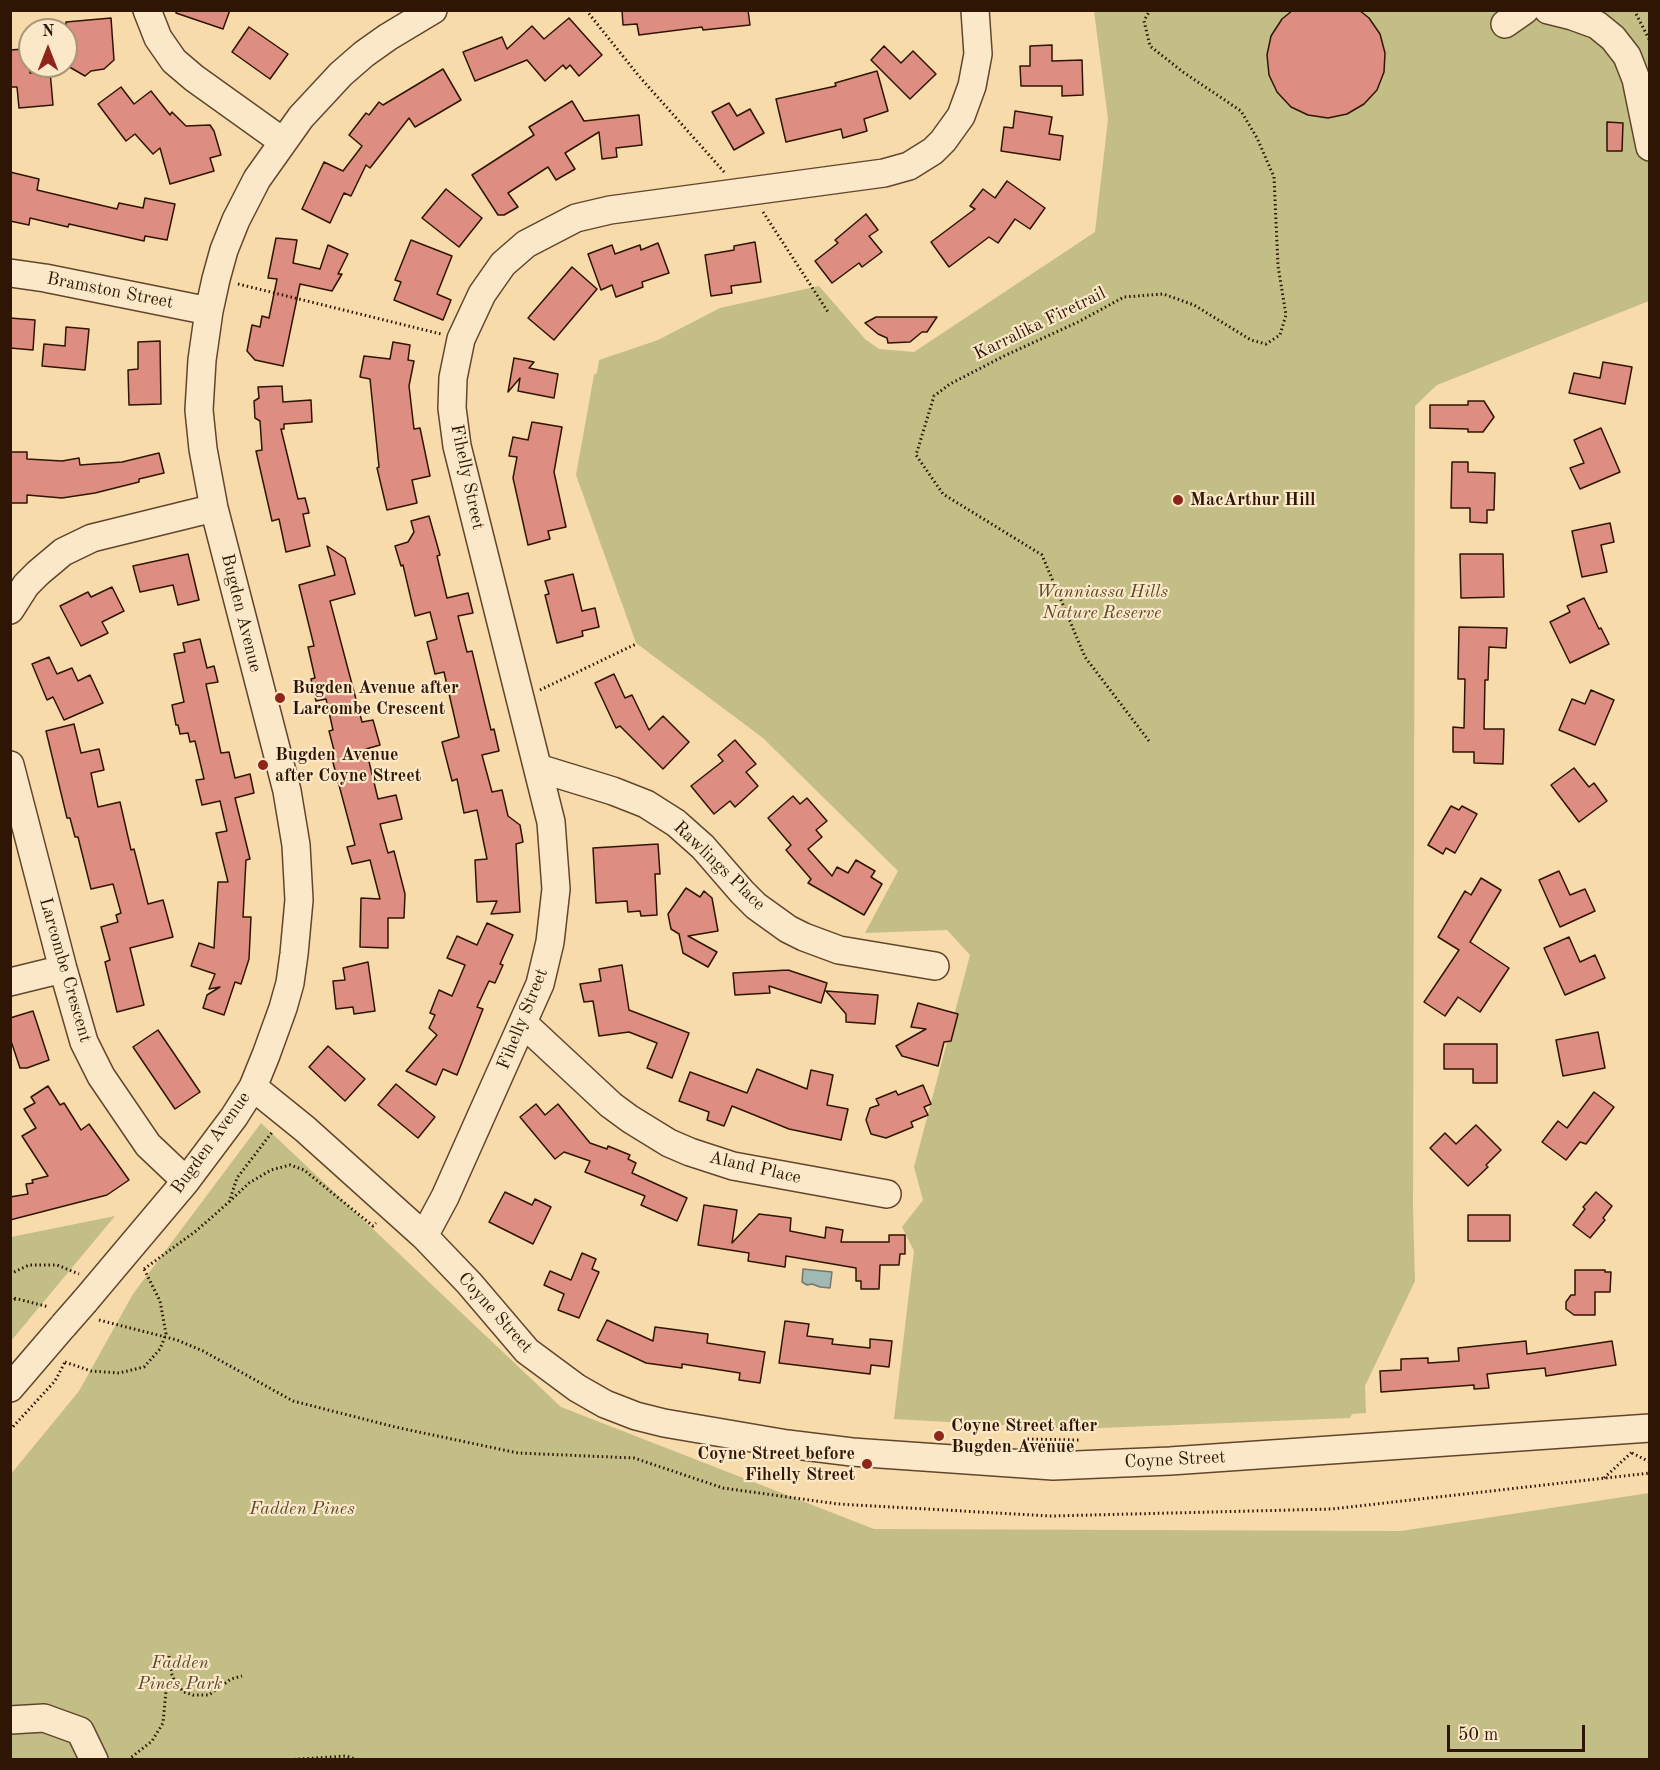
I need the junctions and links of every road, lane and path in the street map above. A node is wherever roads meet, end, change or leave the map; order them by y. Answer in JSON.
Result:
{"nodes":[{"id":1,"x":147,"y":10,"type":"edge"},
{"id":2,"x":433,"y":10,"type":"edge"},
{"id":3,"x":586,"y":10,"type":"edge"},
{"id":4,"x":975,"y":10,"type":"edge"},
{"id":5,"x":1150,"y":10,"type":"edge"},
{"id":6,"x":1548,"y":10,"type":"edge"},
{"id":7,"x":1634,"y":10,"type":"edge"},
{"id":8,"x":1650,"y":41,"type":"edge"},
{"id":9,"x":282,"y":141,"type":"junction"},
{"id":10,"x":1650,"y":147,"type":"edge"},
{"id":11,"x":730,"y":177,"type":"dead end"},
{"id":12,"x":762,"y":212,"type":"dead end"},
{"id":13,"x":10,"y":273,"type":"edge"},
{"id":14,"x":234,"y":283,"type":"dead end"},
{"id":15,"x":208,"y":311,"type":"junction"},
{"id":16,"x":828,"y":312,"type":"dead end"},
{"id":17,"x":443,"y":334,"type":"dead end"},
{"id":18,"x":214,"y":508,"type":"junction"},
{"id":19,"x":18,"y":579,"type":"edge"},
{"id":20,"x":10,"y":610,"type":"edge"},
{"id":21,"x":636,"y":644,"type":"dead end"},
{"id":22,"x":530,"y":694,"type":"dead end"},
{"id":23,"x":1149,"y":741,"type":"dead end"},
{"id":24,"x":10,"y":765,"type":"edge"},
{"id":25,"x":538,"y":768,"type":"junction"},
{"id":26,"x":935,"y":966,"type":"dead end"},
{"id":27,"x":63,"y":969,"type":"junction"},
{"id":28,"x":10,"y":982,"type":"edge"},
{"id":29,"x":524,"y":1024,"type":"junction"},
{"id":30,"x":252,"y":1087,"type":"junction"},
{"id":31,"x":286,"y":1115,"type":"junction"},
{"id":32,"x":186,"y":1181,"type":"junction"},
{"id":33,"x":887,"y":1194,"type":"dead end"},
{"id":34,"x":424,"y":1236,"type":"junction"},
{"id":35,"x":144,"y":1269,"type":"junction"},
{"id":36,"x":10,"y":1274,"type":"edge"},
{"id":37,"x":136,"y":1275,"type":"dead end"},
{"id":38,"x":81,"y":1291,"type":"junction"},
{"id":39,"x":16,"y":1298,"type":"dead end"},
{"id":40,"x":10,"y":1302,"type":"edge"},
{"id":41,"x":67,"y":1354,"type":"dead end"},
{"id":42,"x":65,"y":1362,"type":"junction"},
{"id":43,"x":10,"y":1388,"type":"edge"},
{"id":44,"x":10,"y":1430,"type":"edge"},
{"id":45,"x":1637,"y":1437,"type":"edge"},
{"id":46,"x":1017,"y":1439,"type":"dead end"},
{"id":47,"x":1085,"y":1441,"type":"dead end"},
{"id":48,"x":1650,"y":1462,"type":"edge"},
{"id":49,"x":1603,"y":1479,"type":"dead end"},
{"id":50,"x":169,"y":1656,"type":"dead end"},
{"id":51,"x":242,"y":1676,"type":"dead end"},
{"id":52,"x":174,"y":1678,"type":"junction"},
{"id":53,"x":10,"y":1720,"type":"edge"},
{"id":54,"x":94,"y":1760,"type":"edge"},
{"id":55,"x":128,"y":1760,"type":"edge"},
{"id":56,"x":285,"y":1760,"type":"edge"},
{"id":57,"x":359,"y":1760,"type":"edge"}],
"edges":[{"from":1,"to":9,"type":"street"},
{"from":2,"to":9,"type":"street","name":"Bugden Avenue"},
{"from":3,"to":11,"type":"path"},
{"from":4,"to":25,"type":"street","name":"Fihelly Street"},
{"from":5,"to":23,"type":"path","name":"Karralika Firetrail"},
{"from":6,"to":10,"type":"street"},
{"from":7,"to":8,"type":"path"},
{"from":9,"to":15,"type":"street","name":"Bugden Avenue"},
{"from":12,"to":16,"type":"path"},
{"from":13,"to":15,"type":"street","name":"Bramston Street"},
{"from":14,"to":17,"type":"path"},
{"from":15,"to":18,"type":"street","name":"Bugden Avenue"},
{"from":18,"to":19,"type":"street"},
{"from":18,"to":30,"type":"street","name":"Bugden Avenue"},
{"from":19,"to":20,"type":"street"},
{"from":21,"to":22,"type":"path"},
{"from":24,"to":27,"type":"street","name":"Larcombe Crescent"},
{"from":25,"to":26,"type":"street","name":"Rawlings Place"},
{"from":25,"to":29,"type":"street","name":"Fihelly Street"},
{"from":27,"to":28,"type":"street"},
{"from":27,"to":32,"type":"street","name":"Larcombe Crescent"},
{"from":29,"to":33,"type":"street","name":"Aland Place"},
{"from":29,"to":34,"type":"street","name":"Fihelly Street"},
{"from":30,"to":31,"type":"street","name":"Coyne Street"},
{"from":30,"to":32,"type":"street","name":"Bugden Avenue"},
{"from":31,"to":34,"type":"street","name":"Coyne Street"},
{"from":31,"to":35,"type":"path"},
{"from":32,"to":38,"type":"street","name":"Bugden Avenue"},
{"from":34,"to":45,"type":"street","name":"Coyne Street"},
{"from":35,"to":37,"type":"path"},
{"from":35,"to":42,"type":"path"},
{"from":36,"to":38,"type":"path"},
{"from":38,"to":43,"type":"street","name":"Bugden Avenue","bridge":true},
{"from":39,"to":40,"type":"path"},
{"from":41,"to":42,"type":"path"},
{"from":42,"to":44,"type":"path"},
{"from":45,"to":48,"type":"path"},
{"from":45,"to":49,"type":"path"},
{"from":46,"to":47,"type":"path"},
{"from":50,"to":52,"type":"path"},
{"from":51,"to":52,"type":"path"},
{"from":52,"to":55,"type":"path"},
{"from":53,"to":54,"type":"street"},
{"from":56,"to":57,"type":"path"}]}
